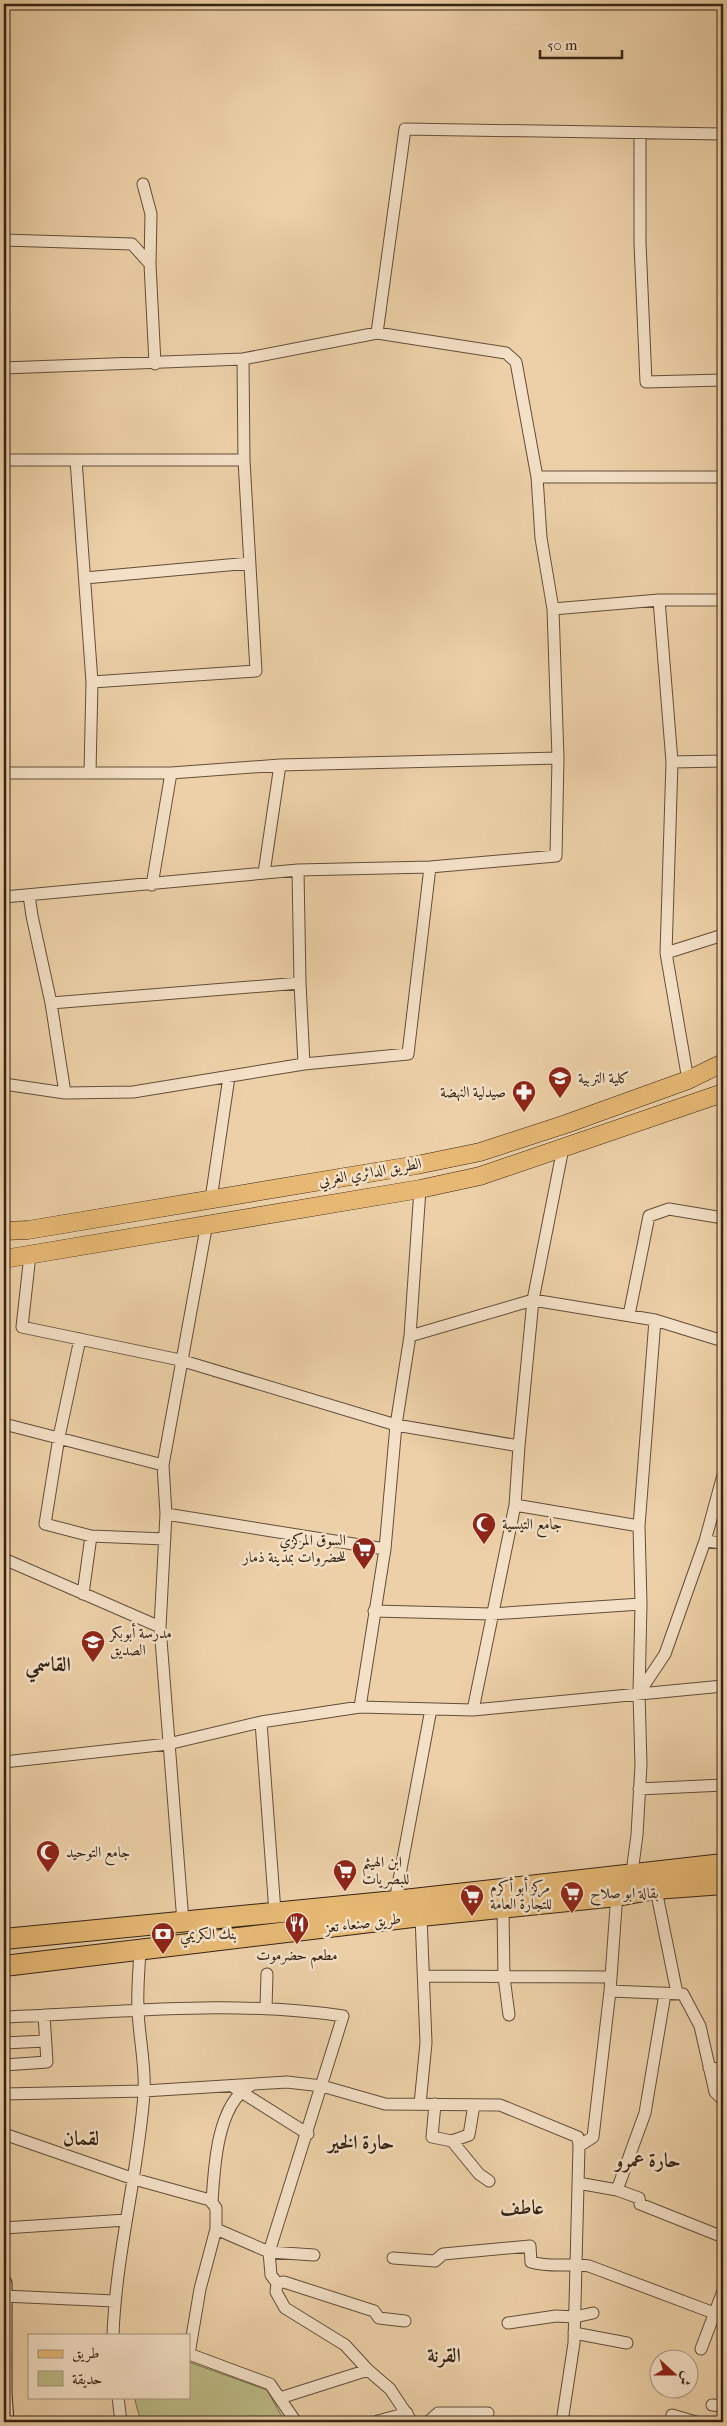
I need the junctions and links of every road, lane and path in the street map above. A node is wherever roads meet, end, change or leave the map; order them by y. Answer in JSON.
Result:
{"nodes":[{"id":1,"x":640,"y":134,"type":"junction"},
{"id":2,"x":723,"y":134,"type":"edge"},
{"id":3,"x":143,"y":184,"type":"dead end"},
{"id":4,"x":4,"y":240,"type":"edge"},
{"id":5,"x":150,"y":264,"type":"junction"},
{"id":6,"x":377,"y":333,"type":"junction"},
{"id":7,"x":243,"y":359,"type":"junction"},
{"id":8,"x":155,"y":364,"type":"junction"},
{"id":9,"x":4,"y":368,"type":"edge"},
{"id":10,"x":723,"y":380,"type":"edge"},
{"id":11,"x":4,"y":460,"type":"edge"},
{"id":12,"x":76,"y":460,"type":"junction"},
{"id":13,"x":244,"y":460,"type":"junction"},
{"id":14,"x":537,"y":477,"type":"junction"},
{"id":15,"x":723,"y":477,"type":"edge"},
{"id":16,"x":250,"y":563,"type":"junction"},
{"id":17,"x":85,"y":578,"type":"junction"},
{"id":18,"x":658,"y":600,"type":"junction"},
{"id":19,"x":723,"y":600,"type":"edge"},
{"id":20,"x":553,"y":609,"type":"junction"},
{"id":21,"x":92,"y":682,"type":"junction"},
{"id":22,"x":558,"y":758,"type":"junction"},
{"id":23,"x":723,"y":761,"type":"edge"},
{"id":24,"x":672,"y":762,"type":"junction"},
{"id":25,"x":280,"y":765,"type":"junction"},
{"id":26,"x":4,"y":772,"type":"edge"},
{"id":27,"x":90,"y":773,"type":"junction"},
{"id":28,"x":171,"y":773,"type":"junction"},
{"id":29,"x":430,"y":867,"type":"junction"},
{"id":30,"x":298,"y":870,"type":"junction"},
{"id":31,"x":264,"y":873,"type":"junction"},
{"id":32,"x":152,"y":885,"type":"junction"},
{"id":33,"x":29,"y":895,"type":"junction"},
{"id":34,"x":4,"y":897,"type":"edge"},
{"id":35,"x":723,"y":935,"type":"edge"},
{"id":36,"x":666,"y":953,"type":"junction"},
{"id":37,"x":300,"y":984,"type":"junction"},
{"id":38,"x":51,"y":1003,"type":"junction"},
{"id":39,"x":723,"y":1063,"type":"edge"},
{"id":40,"x":304,"y":1064,"type":"junction"},
{"id":41,"x":228,"y":1077,"type":"junction"},
{"id":42,"x":688,"y":1080,"type":"junction"},
{"id":43,"x":4,"y":1084,"type":"edge"},
{"id":44,"x":65,"y":1093,"type":"junction"},
{"id":45,"x":723,"y":1093,"type":"edge"},
{"id":46,"x":566,"y":1124,"type":"junction"},
{"id":47,"x":563,"y":1148,"type":"junction"},
{"id":48,"x":420,"y":1189,"type":"junction"},
{"id":49,"x":211,"y":1200,"type":"junction"},
{"id":50,"x":723,"y":1218,"type":"edge"},
{"id":51,"x":208,"y":1223,"type":"junction"},
{"id":52,"x":4,"y":1231,"type":"edge"},
{"id":53,"x":30,"y":1255,"type":"junction"},
{"id":54,"x":4,"y":1259,"type":"edge"},
{"id":55,"x":533,"y":1300,"type":"junction"},
{"id":56,"x":629,"y":1315,"type":"junction"},
{"id":57,"x":655,"y":1320,"type":"junction"},
{"id":58,"x":410,"y":1336,"type":"junction"},
{"id":59,"x":80,"y":1339,"type":"junction"},
{"id":60,"x":723,"y":1341,"type":"edge"},
{"id":61,"x":180,"y":1360,"type":"junction"},
{"id":62,"x":4,"y":1424,"type":"edge"},
{"id":63,"x":396,"y":1425,"type":"junction"},
{"id":64,"x":60,"y":1437,"type":"junction"},
{"id":65,"x":518,"y":1446,"type":"junction"},
{"id":66,"x":163,"y":1465,"type":"junction"},
{"id":67,"x":723,"y":1474,"type":"edge"},
{"id":68,"x":515,"y":1505,"type":"junction"},
{"id":69,"x":166,"y":1514,"type":"junction"},
{"id":70,"x":638,"y":1526,"type":"junction"},
{"id":71,"x":91,"y":1536,"type":"junction"},
{"id":72,"x":165,"y":1540,"type":"junction"},
{"id":73,"x":705,"y":1541,"type":"junction"},
{"id":74,"x":723,"y":1543,"type":"edge"},
{"id":75,"x":385,"y":1548,"type":"junction"},
{"id":76,"x":4,"y":1559,"type":"edge"},
{"id":77,"x":83,"y":1594,"type":"junction"},
{"id":78,"x":641,"y":1604,"type":"junction"},
{"id":79,"x":374,"y":1611,"type":"junction"},
{"id":80,"x":491,"y":1614,"type":"junction"},
{"id":81,"x":160,"y":1627,"type":"junction"},
{"id":82,"x":723,"y":1686,"type":"edge"},
{"id":83,"x":639,"y":1693,"type":"junction"},
{"id":84,"x":360,"y":1707,"type":"junction"},
{"id":85,"x":431,"y":1709,"type":"junction"},
{"id":86,"x":473,"y":1710,"type":"junction"},
{"id":87,"x":261,"y":1722,"type":"junction"},
{"id":88,"x":168,"y":1744,"type":"junction"},
{"id":89,"x":4,"y":1762,"type":"edge"},
{"id":90,"x":723,"y":1786,"type":"edge"},
{"id":91,"x":639,"y":1789,"type":"junction"},
{"id":92,"x":723,"y":1864,"type":"edge"},
{"id":93,"x":654,"y":1880,"type":"junction"},
{"id":94,"x":723,"y":1884,"type":"edge"},
{"id":95,"x":623,"y":1885,"type":"junction"},
{"id":96,"x":396,"y":1901,"type":"junction"},
{"id":97,"x":503,"y":1908,"type":"junction"},
{"id":98,"x":275,"y":1912,"type":"junction"},
{"id":99,"x":421,"y":1916,"type":"junction"},
{"id":100,"x":182,"y":1922,"type":"junction"},
{"id":101,"x":4,"y":1939,"type":"edge"},
{"id":102,"x":140,"y":1950,"type":"junction"},
{"id":103,"x":4,"y":1966,"type":"edge"},
{"id":104,"x":267,"y":1974,"type":"dead end"},
{"id":105,"x":425,"y":1976,"type":"junction"},
{"id":106,"x":504,"y":1977,"type":"junction"},
{"id":107,"x":611,"y":1977,"type":"junction"},
{"id":108,"x":610,"y":1991,"type":"junction"},
{"id":109,"x":677,"y":1993,"type":"junction"},
{"id":110,"x":665,"y":1994,"type":"junction"},
{"id":111,"x":138,"y":2008,"type":"junction"},
{"id":112,"x":266,"y":2008,"type":"junction"},
{"id":113,"x":44,"y":2015,"type":"junction"},
{"id":114,"x":509,"y":2015,"type":"dead end"},
{"id":115,"x":4,"y":2017,"type":"edge"},
{"id":116,"x":45,"y":2041,"type":"junction"},
{"id":117,"x":4,"y":2042,"type":"edge"},
{"id":118,"x":4,"y":2064,"type":"edge"},
{"id":119,"x":710,"y":2068,"type":"junction"},
{"id":120,"x":723,"y":2069,"type":"edge"},
{"id":121,"x":322,"y":2086,"type":"junction"},
{"id":122,"x":236,"y":2089,"type":"junction"},
{"id":123,"x":144,"y":2092,"type":"junction"},
{"id":124,"x":4,"y":2094,"type":"edge"},
{"id":125,"x":723,"y":2100,"type":"edge"},
{"id":126,"x":420,"y":2104,"type":"junction"},
{"id":127,"x":435,"y":2104,"type":"junction"},
{"id":128,"x":474,"y":2104,"type":"junction"},
{"id":129,"x":4,"y":2134,"type":"edge"},
{"id":130,"x":308,"y":2134,"type":"junction"},
{"id":131,"x":452,"y":2141,"type":"junction"},
{"id":132,"x":579,"y":2146,"type":"junction"},
{"id":133,"x":134,"y":2179,"type":"junction"},
{"id":134,"x":489,"y":2181,"type":"dead end"},
{"id":135,"x":578,"y":2183,"type":"junction"},
{"id":136,"x":617,"y":2190,"type":"junction"},
{"id":137,"x":212,"y":2203,"type":"junction"},
{"id":138,"x":126,"y":2220,"type":"junction"},
{"id":139,"x":4,"y":2228,"type":"edge"},
{"id":140,"x":216,"y":2229,"type":"junction"},
{"id":141,"x":723,"y":2237,"type":"edge"},
{"id":142,"x":269,"y":2252,"type":"junction"},
{"id":143,"x":314,"y":2255,"type":"dead end"},
{"id":144,"x":393,"y":2258,"type":"dead end"},
{"id":145,"x":576,"y":2264,"type":"junction"},
{"id":146,"x":277,"y":2283,"type":"junction"},
{"id":147,"x":723,"y":2291,"type":"edge"},
{"id":148,"x":4,"y":2292,"type":"edge"},
{"id":149,"x":114,"y":2301,"type":"junction"},
{"id":150,"x":593,"y":2312,"type":"dead end"},
{"id":151,"x":714,"y":2313,"type":"junction"},
{"id":152,"x":574,"y":2317,"type":"junction"},
{"id":153,"x":405,"y":2321,"type":"dead end"},
{"id":154,"x":508,"y":2323,"type":"dead end"},
{"id":155,"x":574,"y":2333,"type":"junction"},
{"id":156,"x":113,"y":2334,"type":"edge"},
{"id":157,"x":627,"y":2343,"type":"dead end"},
{"id":158,"x":190,"y":2348,"type":"edge"},
{"id":159,"x":701,"y":2349,"type":"dead end"},
{"id":160,"x":190,"y":2354,"type":"edge"},
{"id":161,"x":368,"y":2370,"type":"junction"},
{"id":162,"x":4,"y":2393,"type":"edge"},
{"id":163,"x":118,"y":2398,"type":"edge"},
{"id":164,"x":280,"y":2398,"type":"junction"},
{"id":165,"x":488,"y":2413,"type":"dead end"},
{"id":166,"x":672,"y":2416,"type":"dead end"},
{"id":167,"x":410,"y":2418,"type":"edge"},
{"id":168,"x":8,"y":2420,"type":"edge"},
{"id":169,"x":378,"y":2421,"type":"edge"},
{"id":170,"x":121,"y":2422,"type":"edge"},
{"id":171,"x":296,"y":2422,"type":"edge"},
{"id":172,"x":428,"y":2422,"type":"edge"},
{"id":173,"x":562,"y":2422,"type":"edge"},
{"id":174,"x":696,"y":2422,"type":"edge"}],
"edges":[{"from":1,"to":2,"type":"street"},
{"from":1,"to":6,"type":"street"},
{"from":1,"to":10,"type":"street"},
{"from":3,"to":5,"type":"street"},
{"from":4,"to":5,"type":"street"},
{"from":5,"to":8,"type":"street"},
{"from":6,"to":7,"type":"street"},
{"from":6,"to":14,"type":"street"},
{"from":7,"to":8,"type":"street"},
{"from":7,"to":13,"type":"street"},
{"from":8,"to":9,"type":"street"},
{"from":11,"to":12,"type":"street"},
{"from":12,"to":13,"type":"street"},
{"from":12,"to":17,"type":"street"},
{"from":13,"to":16,"type":"street"},
{"from":14,"to":15,"type":"street"},
{"from":14,"to":20,"type":"street"},
{"from":16,"to":17,"type":"street"},
{"from":16,"to":21,"type":"street"},
{"from":17,"to":21,"type":"street"},
{"from":18,"to":19,"type":"street"},
{"from":18,"to":20,"type":"street"},
{"from":18,"to":24,"type":"street"},
{"from":20,"to":22,"type":"street"},
{"from":21,"to":27,"type":"street"},
{"from":22,"to":25,"type":"street"},
{"from":22,"to":29,"type":"street"},
{"from":23,"to":24,"type":"street"},
{"from":24,"to":36,"type":"street"},
{"from":25,"to":28,"type":"street"},
{"from":25,"to":31,"type":"street"},
{"from":26,"to":27,"type":"street"},
{"from":27,"to":28,"type":"street"},
{"from":28,"to":32,"type":"street"},
{"from":29,"to":30,"type":"street"},
{"from":29,"to":40,"type":"street"},
{"from":30,"to":31,"type":"street"},
{"from":30,"to":37,"type":"street"},
{"from":31,"to":32,"type":"street"},
{"from":32,"to":33,"type":"street"},
{"from":33,"to":34,"type":"street"},
{"from":33,"to":38,"type":"street"},
{"from":35,"to":36,"type":"street"},
{"from":36,"to":42,"type":"street"},
{"from":37,"to":38,"type":"street"},
{"from":37,"to":40,"type":"street"},
{"from":38,"to":44,"type":"street"},
{"from":39,"to":42,"type":"main road","name":"الطريق الدائري الغربي"},
{"from":40,"to":41,"type":"street"},
{"from":41,"to":44,"type":"street"},
{"from":41,"to":49,"type":"street"},
{"from":42,"to":46,"type":"main road","name":"الطريق الدائري الغربي"},
{"from":43,"to":44,"type":"street"},
{"from":45,"to":47,"type":"main road","name":"الطريق الدائري الغربي"},
{"from":46,"to":47,"type":"main road"},
{"from":46,"to":49,"type":"main road","name":"الطريق الدائري الغربي"},
{"from":47,"to":48,"type":"main road","name":"الطريق الدائري الغربي"},
{"from":47,"to":55,"type":"street"},
{"from":48,"to":51,"type":"main road","name":"الطريق الدائري الغربي"},
{"from":48,"to":58,"type":"street"},
{"from":49,"to":51,"type":"main road"},
{"from":49,"to":52,"type":"main road","name":"الطريق الدائري الغربي"},
{"from":50,"to":56,"type":"street"},
{"from":51,"to":53,"type":"main road","name":"الطريق الدائري الغربي"},
{"from":51,"to":61,"type":"street"},
{"from":53,"to":54,"type":"main road","name":"الطريق الدائري الغربي"},
{"from":53,"to":59,"type":"street"},
{"from":55,"to":56,"type":"street"},
{"from":55,"to":58,"type":"street"},
{"from":55,"to":65,"type":"street"},
{"from":56,"to":57,"type":"street"},
{"from":57,"to":60,"type":"street"},
{"from":57,"to":70,"type":"street"},
{"from":58,"to":63,"type":"street"},
{"from":59,"to":61,"type":"street"},
{"from":59,"to":64,"type":"street"},
{"from":61,"to":63,"type":"street"},
{"from":61,"to":66,"type":"street"},
{"from":62,"to":64,"type":"street"},
{"from":63,"to":65,"type":"street"},
{"from":63,"to":75,"type":"street"},
{"from":64,"to":66,"type":"street"},
{"from":64,"to":71,"type":"street"},
{"from":65,"to":68,"type":"street"},
{"from":66,"to":69,"type":"street"},
{"from":67,"to":73,"type":"street"},
{"from":68,"to":70,"type":"street"},
{"from":68,"to":80,"type":"street"},
{"from":69,"to":72,"type":"street"},
{"from":69,"to":75,"type":"street"},
{"from":70,"to":78,"type":"street"},
{"from":71,"to":72,"type":"street"},
{"from":71,"to":77,"type":"street"},
{"from":72,"to":81,"type":"street"},
{"from":73,"to":74,"type":"street"},
{"from":73,"to":83,"type":"street"},
{"from":75,"to":79,"type":"street"},
{"from":76,"to":77,"type":"street"},
{"from":77,"to":81,"type":"street"},
{"from":78,"to":80,"type":"street"},
{"from":78,"to":83,"type":"street"},
{"from":79,"to":80,"type":"street"},
{"from":79,"to":84,"type":"street"},
{"from":80,"to":86,"type":"street"},
{"from":81,"to":88,"type":"street"},
{"from":82,"to":83,"type":"street"},
{"from":83,"to":86,"type":"street"},
{"from":83,"to":91,"type":"street"},
{"from":84,"to":85,"type":"street"},
{"from":84,"to":87,"type":"street"},
{"from":85,"to":86,"type":"street"},
{"from":85,"to":96,"type":"street"},
{"from":87,"to":88,"type":"street"},
{"from":87,"to":98,"type":"street"},
{"from":88,"to":89,"type":"street"},
{"from":88,"to":100,"type":"street"},
{"from":90,"to":91,"type":"street"},
{"from":91,"to":95,"type":"street"},
{"from":92,"to":93,"type":"highway","name":"طريق صنعاء تعز"},
{"from":93,"to":94,"type":"highway","name":"طريق صنعاء تعز"},
{"from":93,"to":95,"type":"highway","name":"طريق صنعاء تعز"},
{"from":93,"to":109,"type":"street"},
{"from":95,"to":96,"type":"highway","name":"طريق صنعاء تعز"},
{"from":95,"to":97,"type":"highway","name":"طريق صنعاء تعز"},
{"from":95,"to":107,"type":"street"},
{"from":96,"to":98,"type":"highway","name":"طريق صنعاء تعز"},
{"from":97,"to":99,"type":"highway","name":"طريق صنعاء تعز"},
{"from":97,"to":106,"type":"street"},
{"from":98,"to":100,"type":"highway","name":"طريق صنعاء تعز"},
{"from":99,"to":102,"type":"highway","name":"طريق صنعاء تعز"},
{"from":99,"to":105,"type":"street"},
{"from":100,"to":101,"type":"highway","name":"طريق صنعاء تعز"},
{"from":102,"to":103,"type":"highway","name":"طريق صنعاء تعز"},
{"from":102,"to":111,"type":"street"},
{"from":104,"to":112,"type":"street"},
{"from":105,"to":106,"type":"street"},
{"from":105,"to":126,"type":"street"},
{"from":106,"to":107,"type":"street"},
{"from":106,"to":114,"type":"street"},
{"from":107,"to":108,"type":"street"},
{"from":108,"to":110,"type":"street"},
{"from":108,"to":132,"type":"street"},
{"from":109,"to":110,"type":"street"},
{"from":109,"to":119,"type":"street"},
{"from":110,"to":136,"type":"street"},
{"from":111,"to":112,"type":"street"},
{"from":111,"to":113,"type":"street"},
{"from":111,"to":123,"type":"street"},
{"from":112,"to":121,"type":"street"},
{"from":113,"to":115,"type":"street"},
{"from":113,"to":116,"type":"street"},
{"from":116,"to":117,"type":"street"},
{"from":116,"to":118,"type":"street"},
{"from":119,"to":120,"type":"street"},
{"from":119,"to":125,"type":"street"},
{"from":121,"to":122,"type":"street"},
{"from":121,"to":126,"type":"street"},
{"from":121,"to":130,"type":"street"},
{"from":122,"to":123,"type":"street"},
{"from":122,"to":130,"type":"street"},
{"from":122,"to":137,"type":"street"},
{"from":123,"to":124,"type":"street"},
{"from":123,"to":133,"type":"street"},
{"from":126,"to":127,"type":"street"},
{"from":127,"to":128,"type":"street"},
{"from":127,"to":131,"type":"street"},
{"from":128,"to":131,"type":"street"},
{"from":128,"to":132,"type":"street"},
{"from":129,"to":133,"type":"street"},
{"from":130,"to":142,"type":"street"},
{"from":131,"to":134,"type":"street"},
{"from":132,"to":135,"type":"street"},
{"from":133,"to":137,"type":"street"},
{"from":133,"to":138,"type":"street"},
{"from":135,"to":136,"type":"street"},
{"from":135,"to":145,"type":"street"},
{"from":136,"to":141,"type":"street"},
{"from":137,"to":140,"type":"street"},
{"from":138,"to":139,"type":"street"},
{"from":138,"to":149,"type":"street"},
{"from":140,"to":142,"type":"street"},
{"from":140,"to":158,"type":"street"},
{"from":142,"to":143,"type":"street"},
{"from":142,"to":146,"type":"street"},
{"from":144,"to":145,"type":"street"},
{"from":145,"to":151,"type":"street"},
{"from":145,"to":152,"type":"street"},
{"from":146,"to":153,"type":"street"},
{"from":146,"to":161,"type":"street"},
{"from":147,"to":151,"type":"street"},
{"from":148,"to":149,"type":"street"},
{"from":148,"to":162,"type":"street"},
{"from":149,"to":156,"type":"street"},
{"from":150,"to":152,"type":"street"},
{"from":151,"to":159,"type":"street"},
{"from":152,"to":154,"type":"street"},
{"from":152,"to":155,"type":"street"},
{"from":155,"to":157,"type":"street"},
{"from":155,"to":173,"type":"street"},
{"from":160,"to":164,"type":"street"},
{"from":161,"to":164,"type":"street"},
{"from":161,"to":167,"type":"street"},
{"from":162,"to":168,"type":"street"},
{"from":163,"to":170,"type":"street"},
{"from":164,"to":171,"type":"street"},
{"from":165,"to":172,"type":"street"},
{"from":166,"to":174,"type":"street"},
{"from":167,"to":169,"type":"street"}]}
